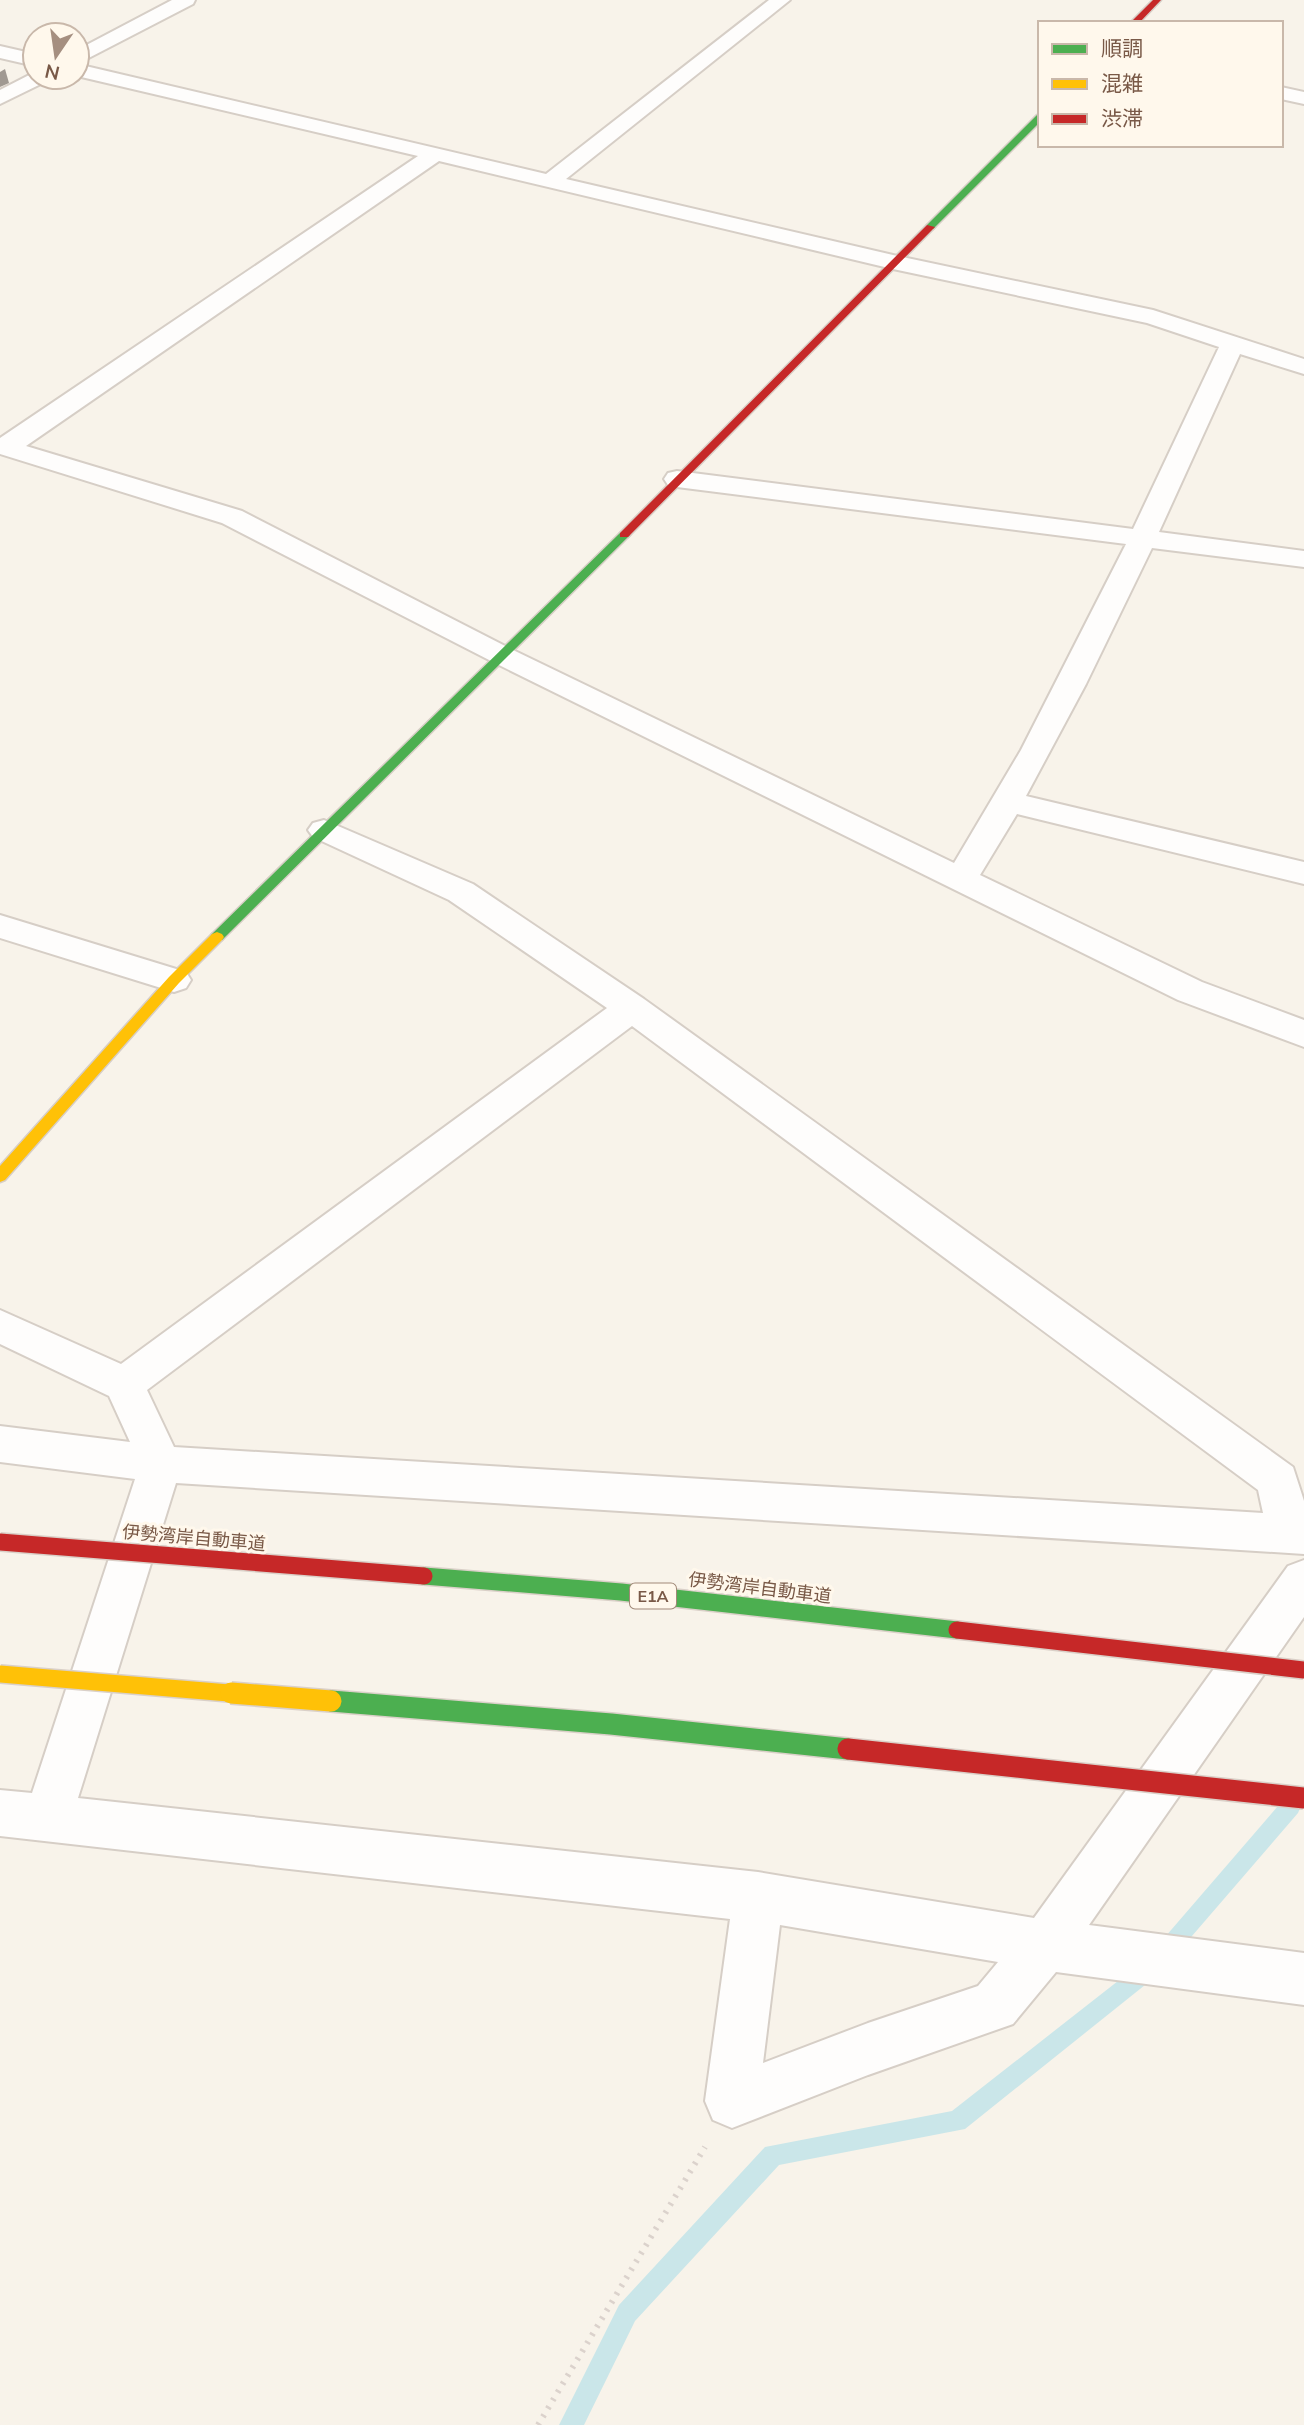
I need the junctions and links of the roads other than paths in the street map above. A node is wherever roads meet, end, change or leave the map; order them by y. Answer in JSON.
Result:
{"nodes":[{"id":1,"x":186,"y":0,"type":"edge"},
{"id":2,"x":781,"y":0,"type":"edge"},
{"id":3,"x":1157,"y":0,"type":"edge"},
{"id":4,"x":1136,"y":21,"type":"edge"},
{"id":5,"x":91,"y":51,"type":"edge"},
{"id":6,"x":0,"y":52,"type":"edge"},
{"id":7,"x":21,"y":57,"type":"edge"},
{"id":8,"x":91,"y":73,"type":"edge"},
{"id":9,"x":21,"y":87,"type":"edge"},
{"id":10,"x":1283,"y":93,"type":"edge"},
{"id":11,"x":0,"y":98,"type":"edge"},
{"id":12,"x":1304,"y":98,"type":"edge"},
{"id":13,"x":1038,"y":119,"type":"edge"},
{"id":14,"x":434,"y":155,"type":"junction"},
{"id":15,"x":549,"y":182,"type":"junction"},
{"id":16,"x":893,"y":262,"type":"junction"},
{"id":17,"x":1232,"y":344,"type":"junction"},
{"id":18,"x":1304,"y":367,"type":"edge"},
{"id":19,"x":3,"y":447,"type":"edge"},
{"id":20,"x":677,"y":479,"type":"junction"},
{"id":21,"x":1142,"y":540,"type":"junction"},
{"id":22,"x":1304,"y":559,"type":"edge"},
{"id":23,"x":503,"y":656,"type":"junction"},
{"id":24,"x":1010,"y":802,"type":"junction"},
{"id":25,"x":324,"y":830,"type":"junction"},
{"id":26,"x":1304,"y":873,"type":"edge"},
{"id":27,"x":961,"y":879,"type":"junction"},
{"id":28,"x":0,"y":926,"type":"edge"},
{"id":29,"x":174,"y":980,"type":"junction"},
{"id":30,"x":632,"y":1008,"type":"junction"},
{"id":31,"x":1304,"y":1034,"type":"edge"},
{"id":32,"x":0,"y":1176,"type":"edge"},
{"id":33,"x":0,"y":1326,"type":"edge"},
{"id":34,"x":124,"y":1384,"type":"junction"},
{"id":35,"x":0,"y":1444,"type":"edge"},
{"id":36,"x":161,"y":1464,"type":"junction"},
{"id":37,"x":1297,"y":1534,"type":"edge"},
{"id":38,"x":0,"y":1542,"type":"edge"},
{"id":39,"x":1304,"y":1580,"type":"edge"},
{"id":40,"x":1304,"y":1670,"type":"edge"},
{"id":41,"x":0,"y":1674,"type":"edge"},
{"id":42,"x":1304,"y":1798,"type":"edge"},
{"id":43,"x":0,"y":1813,"type":"edge"},
{"id":44,"x":48,"y":1817,"type":"junction"},
{"id":45,"x":758,"y":1896,"type":"junction"},
{"id":46,"x":1045,"y":1945,"type":"junction"},
{"id":47,"x":1304,"y":1979,"type":"edge"}],
"edges":[{"from":1,"to":5,"type":"street"},
{"from":2,"to":15,"type":"street"},
{"from":3,"to":4,"type":"main road"},
{"from":6,"to":7,"type":"street"},
{"from":8,"to":14,"type":"street"},
{"from":9,"to":11,"type":"street"},
{"from":10,"to":12,"type":"street"},
{"from":13,"to":16,"type":"main road"},
{"from":14,"to":15,"type":"street"},
{"from":14,"to":19,"type":"street"},
{"from":15,"to":16,"type":"street"},
{"from":16,"to":17,"type":"street"},
{"from":16,"to":20,"type":"main road"},
{"from":17,"to":18,"type":"street"},
{"from":17,"to":21,"type":"street"},
{"from":19,"to":23,"type":"street"},
{"from":20,"to":21,"type":"street"},
{"from":20,"to":23,"type":"main road"},
{"from":21,"to":22,"type":"street"},
{"from":21,"to":24,"type":"street"},
{"from":23,"to":25,"type":"main road"},
{"from":23,"to":27,"type":"street"},
{"from":24,"to":26,"type":"street"},
{"from":24,"to":27,"type":"street"},
{"from":25,"to":29,"type":"main road"},
{"from":25,"to":30,"type":"street"},
{"from":27,"to":31,"type":"street"},
{"from":28,"to":29,"type":"street"},
{"from":29,"to":32,"type":"main road"},
{"from":30,"to":34,"type":"street"},
{"from":30,"to":37,"type":"street"},
{"from":33,"to":34,"type":"street"},
{"from":34,"to":36,"type":"street"},
{"from":35,"to":36,"type":"street"},
{"from":36,"to":37,"type":"street"},
{"from":36,"to":44,"type":"street"},
{"from":38,"to":40,"type":"main road","name":"伊勢湾岸自動車道","number":"E1A","bridge":true},
{"from":39,"to":46,"type":"street"},
{"from":41,"to":42,"type":"main road","bridge":true},
{"from":43,"to":44,"type":"street"},
{"from":44,"to":45,"type":"street"},
{"from":45,"to":46,"type":"street"},
{"from":45,"to":46,"type":"street"},
{"from":46,"to":47,"type":"street"}]}
